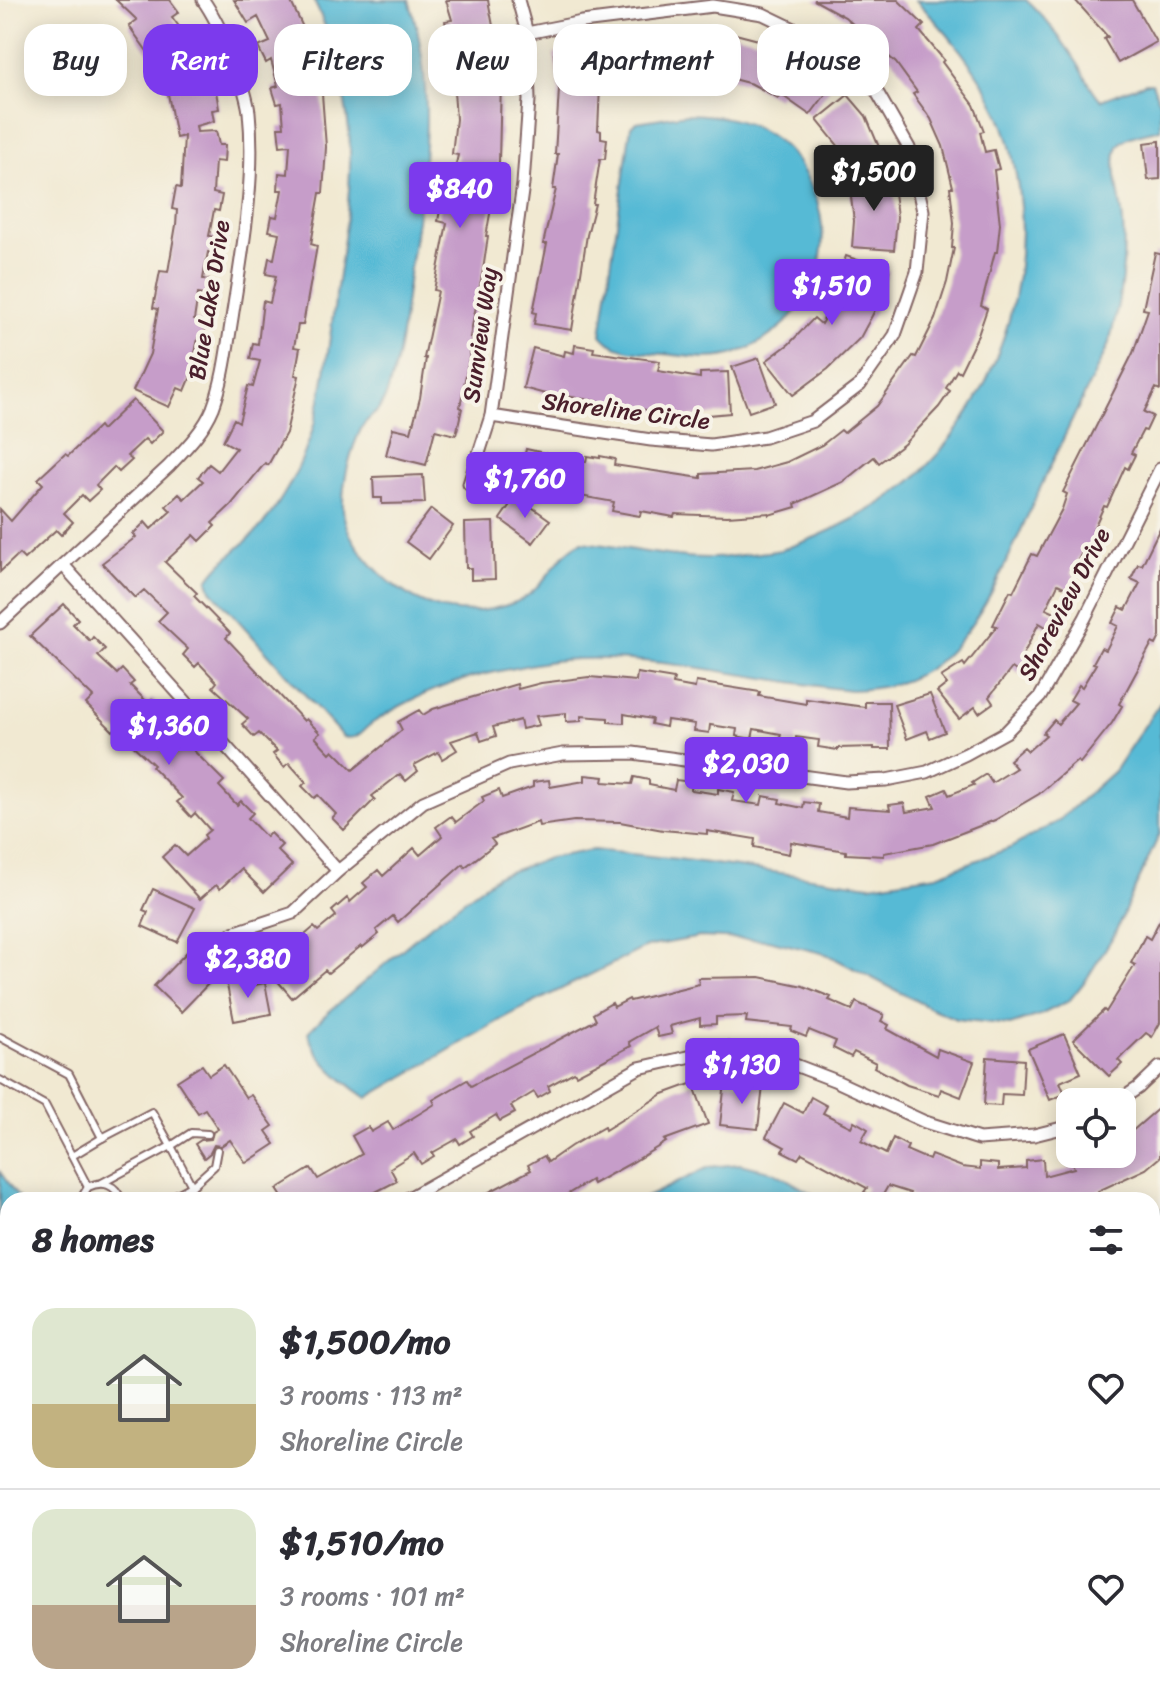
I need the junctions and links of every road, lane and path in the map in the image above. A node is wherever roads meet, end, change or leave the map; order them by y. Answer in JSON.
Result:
{"nodes":[{"id":1,"x":203,"y":0,"type":"edge"},
{"id":2,"x":518,"y":0,"type":"edge"},
{"id":3,"x":525,"y":24,"type":"edge"},
{"id":4,"x":537,"y":31,"type":"edge"},
{"id":5,"x":529,"y":96,"type":"edge"},
{"id":6,"x":491,"y":416,"type":"junction"},
{"id":7,"x":1160,"y":469,"type":"edge"},
{"id":8,"x":469,"y":484,"type":"dead end"},
{"id":9,"x":64,"y":566,"type":"junction"},
{"id":10,"x":0,"y":623,"type":"edge"},
{"id":11,"x":338,"y":871,"type":"junction"},
{"id":12,"x":233,"y":933,"type":"dead end"},
{"id":13,"x":0,"y":1037,"type":"edge"},
{"id":14,"x":1160,"y":1067,"type":"edge"},
{"id":15,"x":0,"y":1080,"type":"edge"},
{"id":16,"x":1136,"y":1089,"type":"edge"},
{"id":17,"x":1056,"y":1130,"type":"edge"},
{"id":18,"x":208,"y":1134,"type":"dead end"},
{"id":19,"x":102,"y":1138,"type":"junction"},
{"id":20,"x":171,"y":1146,"type":"junction"},
{"id":21,"x":217,"y":1150,"type":"dead end"},
{"id":22,"x":72,"y":1156,"type":"junction"},
{"id":23,"x":102,"y":1183,"type":"junction"},
{"id":24,"x":192,"y":1186,"type":"junction"},
{"id":25,"x":88,"y":1187,"type":"junction"},
{"id":26,"x":85,"y":1192,"type":"edge"},
{"id":27,"x":117,"y":1192,"type":"edge"},
{"id":28,"x":181,"y":1192,"type":"edge"},
{"id":29,"x":422,"y":1192,"type":"edge"},
{"id":30,"x":976,"y":1704,"type":"edge"},
{"id":31,"x":1038,"y":1704,"type":"edge"}],
"edges":[{"from":1,"to":9,"type":"street","name":"Blue Lake Drive"},
{"from":2,"to":3,"type":"street","name":"Sunview Way"},
{"from":4,"to":6,"type":"street","name":"Shoreline Circle"},
{"from":5,"to":6,"type":"street","name":"Sunview Way"},
{"from":6,"to":8,"type":"street","name":"Sunview Way"},
{"from":7,"to":11,"type":"street","name":"Shoreview Drive"},
{"from":9,"to":10,"type":"street","name":"Blue Lake Drive"},
{"from":9,"to":11,"type":"street"},
{"from":11,"to":12,"type":"street","name":"Shoreview Drive"},
{"from":13,"to":19,"type":"lane"},
{"from":14,"to":16,"type":"street"},
{"from":15,"to":22,"type":"lane"},
{"from":17,"to":29,"type":"street"},
{"from":18,"to":20,"type":"lane"},
{"from":19,"to":20,"type":"lane"},
{"from":19,"to":22,"type":"lane"},
{"from":20,"to":23,"type":"lane"},
{"from":20,"to":24,"type":"lane"},
{"from":21,"to":24,"type":"lane"},
{"from":22,"to":25,"type":"lane"},
{"from":23,"to":25,"type":"lane"},
{"from":23,"to":27,"type":"lane"},
{"from":24,"to":28,"type":"lane"},
{"from":25,"to":26,"type":"lane"},
{"from":30,"to":31,"type":"street"}]}
